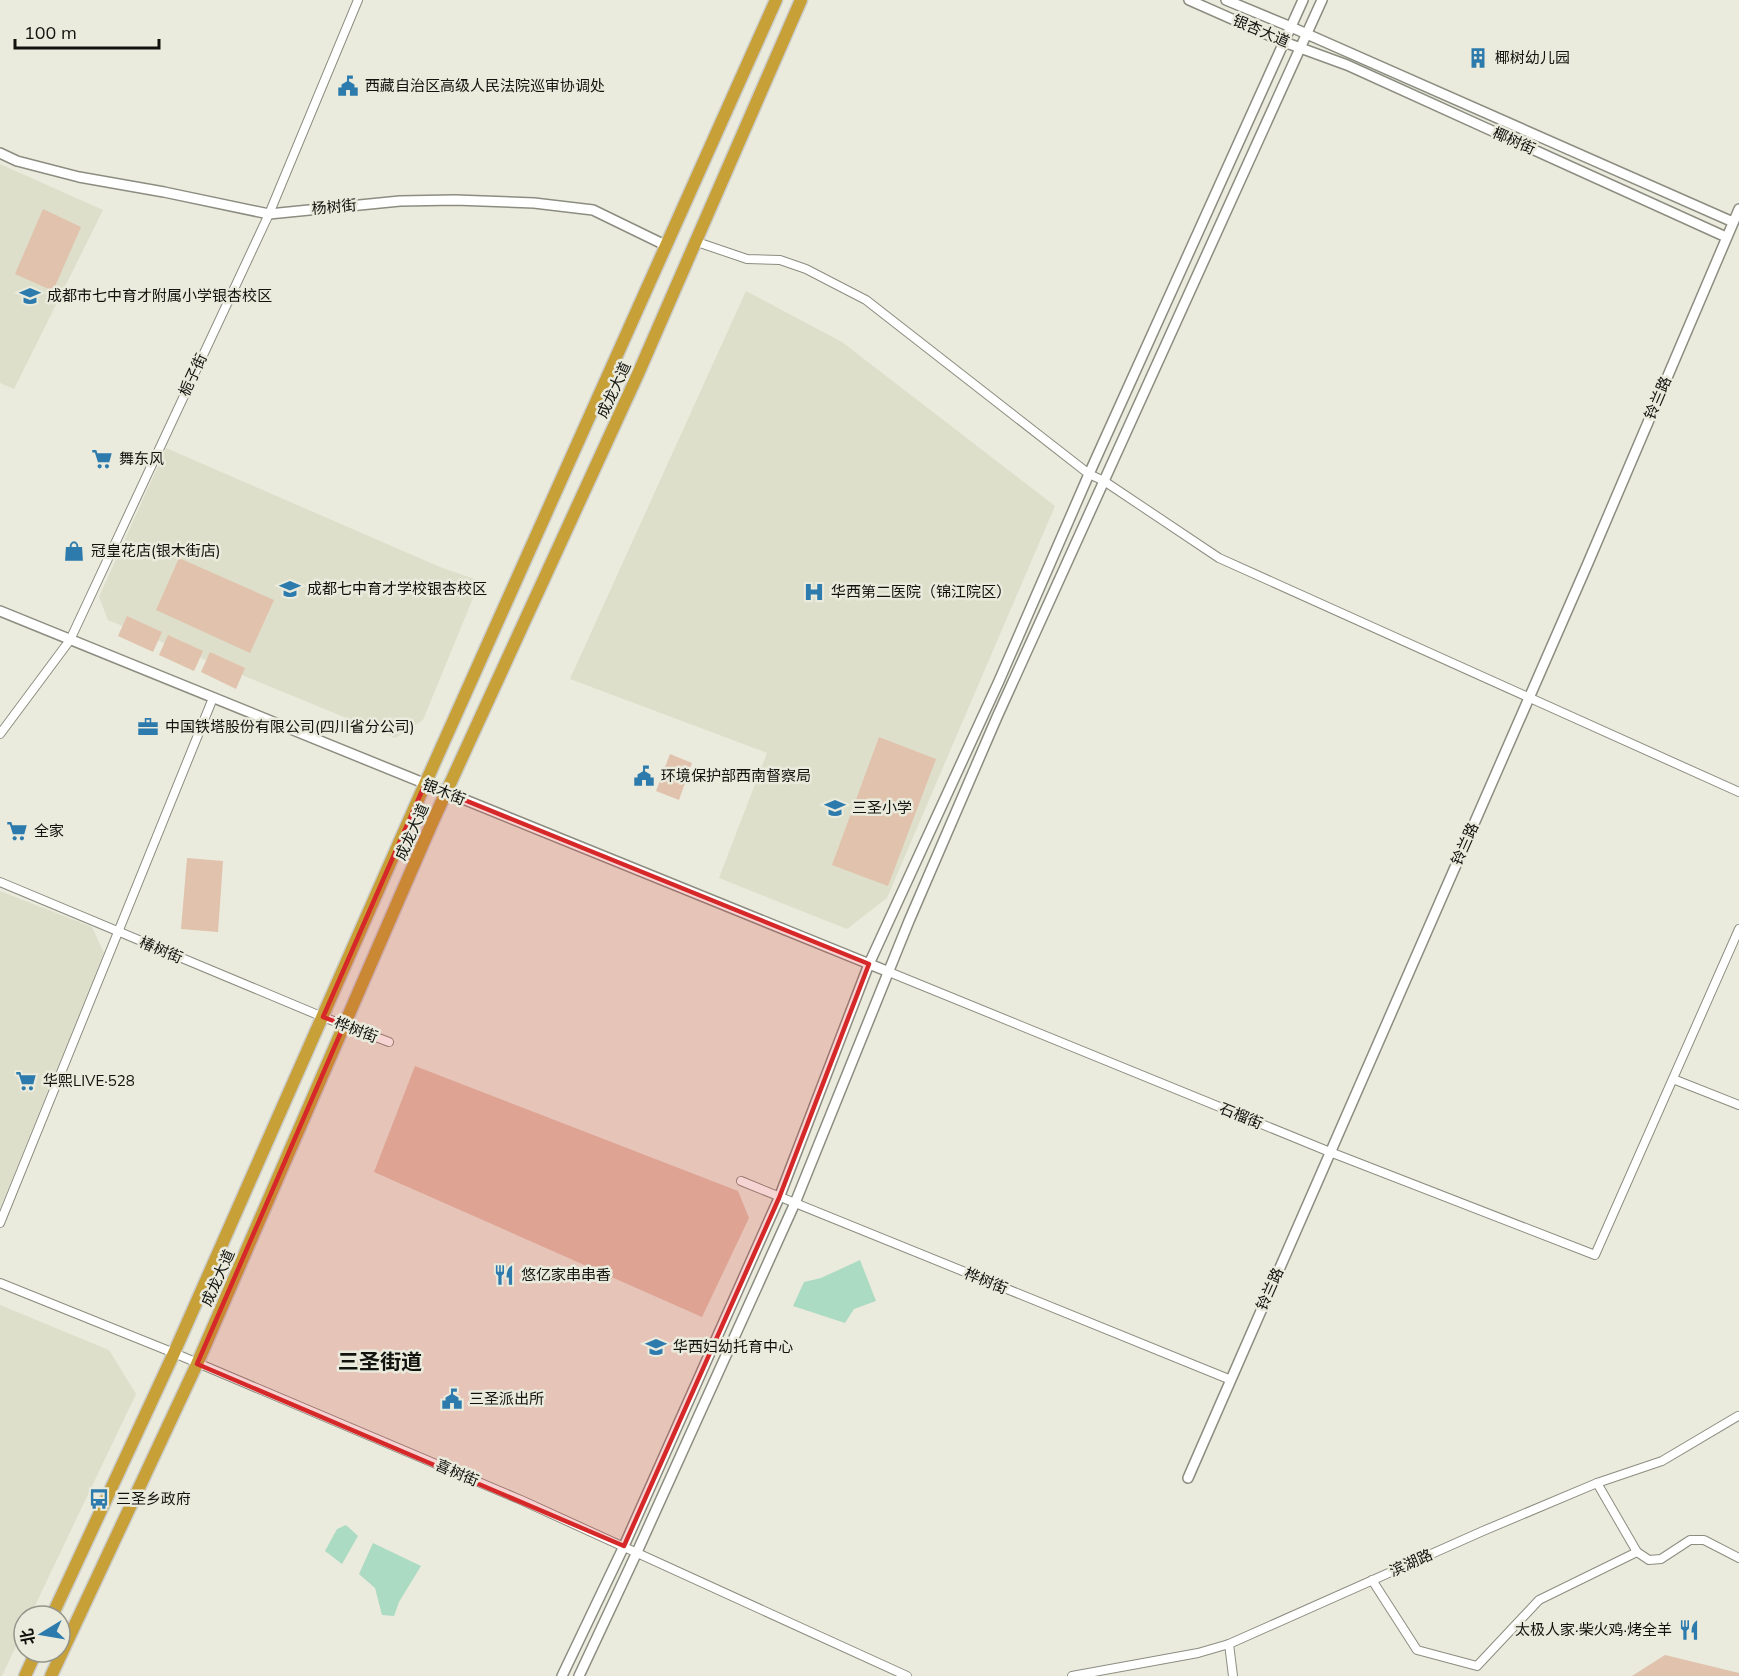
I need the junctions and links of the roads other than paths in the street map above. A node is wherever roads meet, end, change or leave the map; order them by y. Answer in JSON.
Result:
{"nodes":[{"id":1,"x":358,"y":0,"type":"edge"},
{"id":2,"x":776,"y":0,"type":"edge"},
{"id":3,"x":801,"y":0,"type":"edge"},
{"id":4,"x":1189,"y":0,"type":"edge"},
{"id":5,"x":1226,"y":0,"type":"edge"},
{"id":6,"x":1303,"y":0,"type":"edge"},
{"id":7,"x":1322,"y":0,"type":"edge"},
{"id":8,"x":1291,"y":27,"type":"junction"},
{"id":9,"x":1307,"y":34,"type":"junction"},
{"id":10,"x":1284,"y":42,"type":"junction"},
{"id":11,"x":1300,"y":48,"type":"junction"},
{"id":12,"x":0,"y":153,"type":"edge"},
{"id":13,"x":1739,"y":209,"type":"edge"},
{"id":14,"x":269,"y":214,"type":"junction"},
{"id":15,"x":1733,"y":222,"type":"junction"},
{"id":16,"x":1726,"y":237,"type":"junction"},
{"id":17,"x":697,"y":242,"type":"junction"},
{"id":18,"x":667,"y":246,"type":"junction"},
{"id":19,"x":1089,"y":474,"type":"junction"},
{"id":20,"x":1104,"y":481,"type":"junction"},
{"id":21,"x":0,"y":611,"type":"edge"},
{"id":22,"x":70,"y":639,"type":"junction"},
{"id":23,"x":213,"y":698,"type":"junction"},
{"id":24,"x":1529,"y":698,"type":"junction"},
{"id":25,"x":0,"y":734,"type":"edge"},
{"id":26,"x":425,"y":784,"type":"junction"},
{"id":27,"x":1739,"y":792,"type":"edge"},
{"id":28,"x":446,"y":793,"type":"junction"},
{"id":29,"x":0,"y":882,"type":"edge"},
{"id":30,"x":1739,"y":929,"type":"edge"},
{"id":31,"x":118,"y":932,"type":"junction"},
{"id":32,"x":869,"y":964,"type":"junction"},
{"id":33,"x":889,"y":972,"type":"junction"},
{"id":34,"x":323,"y":1017,"type":"junction"},
{"id":35,"x":344,"y":1025,"type":"junction"},
{"id":36,"x":388,"y":1042,"type":"dead end"},
{"id":37,"x":1672,"y":1079,"type":"junction"},
{"id":38,"x":1739,"y":1105,"type":"edge"},
{"id":39,"x":1330,"y":1152,"type":"junction"},
{"id":40,"x":741,"y":1181,"type":"dead end"},
{"id":41,"x":779,"y":1198,"type":"junction"},
{"id":42,"x":795,"y":1203,"type":"junction"},
{"id":43,"x":0,"y":1223,"type":"edge"},
{"id":44,"x":0,"y":1283,"type":"edge"},
{"id":45,"x":174,"y":1353,"type":"junction"},
{"id":46,"x":197,"y":1364,"type":"junction"},
{"id":47,"x":1231,"y":1380,"type":"junction"},
{"id":48,"x":1738,"y":1416,"type":"edge"},
{"id":49,"x":1188,"y":1478,"type":"dead end"},
{"id":50,"x":1597,"y":1483,"type":"junction"},
{"id":51,"x":624,"y":1546,"type":"junction"},
{"id":52,"x":638,"y":1552,"type":"junction"},
{"id":53,"x":1637,"y":1552,"type":"junction"},
{"id":54,"x":1739,"y":1558,"type":"edge"},
{"id":55,"x":1372,"y":1580,"type":"junction"},
{"id":56,"x":58,"y":1604,"type":"edge"},
{"id":57,"x":1229,"y":1644,"type":"junction"},
{"id":58,"x":51,"y":1676,"type":"edge"},
{"id":59,"x":562,"y":1676,"type":"edge"},
{"id":60,"x":579,"y":1676,"type":"edge"},
{"id":61,"x":907,"y":1676,"type":"edge"},
{"id":62,"x":1072,"y":1676,"type":"edge"},
{"id":63,"x":1233,"y":1676,"type":"edge"}],
"edges":[{"from":1,"to":14,"type":"street","name":"栀子街"},
{"from":2,"to":18,"type":"highway","name":"成龙大道"},
{"from":3,"to":17,"type":"highway","name":"成龙大道"},
{"from":4,"to":10,"type":"street","name":"银杏大道"},
{"from":5,"to":8,"type":"street","name":"银杏大道"},
{"from":6,"to":8,"type":"street"},
{"from":7,"to":9,"type":"street"},
{"from":8,"to":9,"type":"street","name":"银杏大道"},
{"from":8,"to":10,"type":"street"},
{"from":9,"to":11,"type":"street"},
{"from":9,"to":15,"type":"street","name":"椰树街"},
{"from":10,"to":11,"type":"street","name":"银杏大道"},
{"from":10,"to":19,"type":"street"},
{"from":11,"to":16,"type":"street","name":"椰树街"},
{"from":11,"to":20,"type":"street"},
{"from":12,"to":14,"type":"street","name":"杨树街"},
{"from":13,"to":15,"type":"street","name":"铃兰路"},
{"from":14,"to":18,"type":"street","name":"杨树街"},
{"from":14,"to":22,"type":"street","name":"栀子街"},
{"from":15,"to":16,"type":"street","name":"铃兰路"},
{"from":16,"to":24,"type":"street","name":"铃兰路"},
{"from":17,"to":19,"type":"street"},
{"from":17,"to":28,"type":"highway","name":"成龙大道"},
{"from":18,"to":26,"type":"highway","name":"成龙大道"},
{"from":19,"to":20,"type":"street"},
{"from":19,"to":32,"type":"street"},
{"from":20,"to":24,"type":"street"},
{"from":20,"to":33,"type":"street"},
{"from":21,"to":22,"type":"street","name":"银木街"},
{"from":22,"to":23,"type":"street","name":"银木街"},
{"from":22,"to":25,"type":"street","name":"栀子街"},
{"from":23,"to":26,"type":"street","name":"银木街"},
{"from":23,"to":31,"type":"street"},
{"from":24,"to":27,"type":"street"},
{"from":24,"to":39,"type":"street","name":"铃兰路"},
{"from":26,"to":28,"type":"street","name":"银木街"},
{"from":26,"to":34,"type":"highway","name":"成龙大道"},
{"from":28,"to":32,"type":"street","name":"银木街"},
{"from":28,"to":35,"type":"highway","name":"成龙大道"},
{"from":29,"to":31,"type":"street","name":"椿树街"},
{"from":30,"to":37,"type":"street"},
{"from":31,"to":34,"type":"street","name":"椿树街"},
{"from":31,"to":43,"type":"street"},
{"from":32,"to":33,"type":"street","name":"银木街"},
{"from":32,"to":41,"type":"street"},
{"from":33,"to":39,"type":"street","name":"石榴街"},
{"from":33,"to":42,"type":"street"},
{"from":34,"to":35,"type":"street","name":"桦树街"},
{"from":34,"to":45,"type":"highway","name":"成龙大道"},
{"from":35,"to":36,"type":"street","name":"桦树街"},
{"from":35,"to":46,"type":"highway","name":"成龙大道"},
{"from":37,"to":38,"type":"street"},
{"from":37,"to":39,"type":"street","name":"石榴街"},
{"from":39,"to":47,"type":"street","name":"铃兰路"},
{"from":40,"to":41,"type":"street","name":"桦树街"},
{"from":41,"to":42,"type":"street","name":"桦树街"},
{"from":41,"to":51,"type":"street"},
{"from":42,"to":47,"type":"street","name":"桦树街"},
{"from":42,"to":52,"type":"street"},
{"from":44,"to":45,"type":"street","name":"喜树街"},
{"from":45,"to":46,"type":"street","name":"喜树街"},
{"from":45,"to":56,"type":"highway","name":"成龙大道"},
{"from":46,"to":51,"type":"street","name":"喜树街"},
{"from":46,"to":58,"type":"highway","name":"成龙大道"},
{"from":47,"to":49,"type":"street","name":"铃兰路"},
{"from":48,"to":50,"type":"street","name":"滨湖路"},
{"from":50,"to":53,"type":"street"},
{"from":50,"to":55,"type":"street","name":"滨湖路"},
{"from":51,"to":52,"type":"street","name":"喜树街"},
{"from":51,"to":59,"type":"street"},
{"from":52,"to":60,"type":"street"},
{"from":52,"to":61,"type":"street","name":"喜树街"},
{"from":53,"to":54,"type":"street"},
{"from":53,"to":55,"type":"street"},
{"from":55,"to":57,"type":"street","name":"滨湖路"},
{"from":57,"to":62,"type":"street","name":"滨湖路"},
{"from":57,"to":63,"type":"street"}]}
